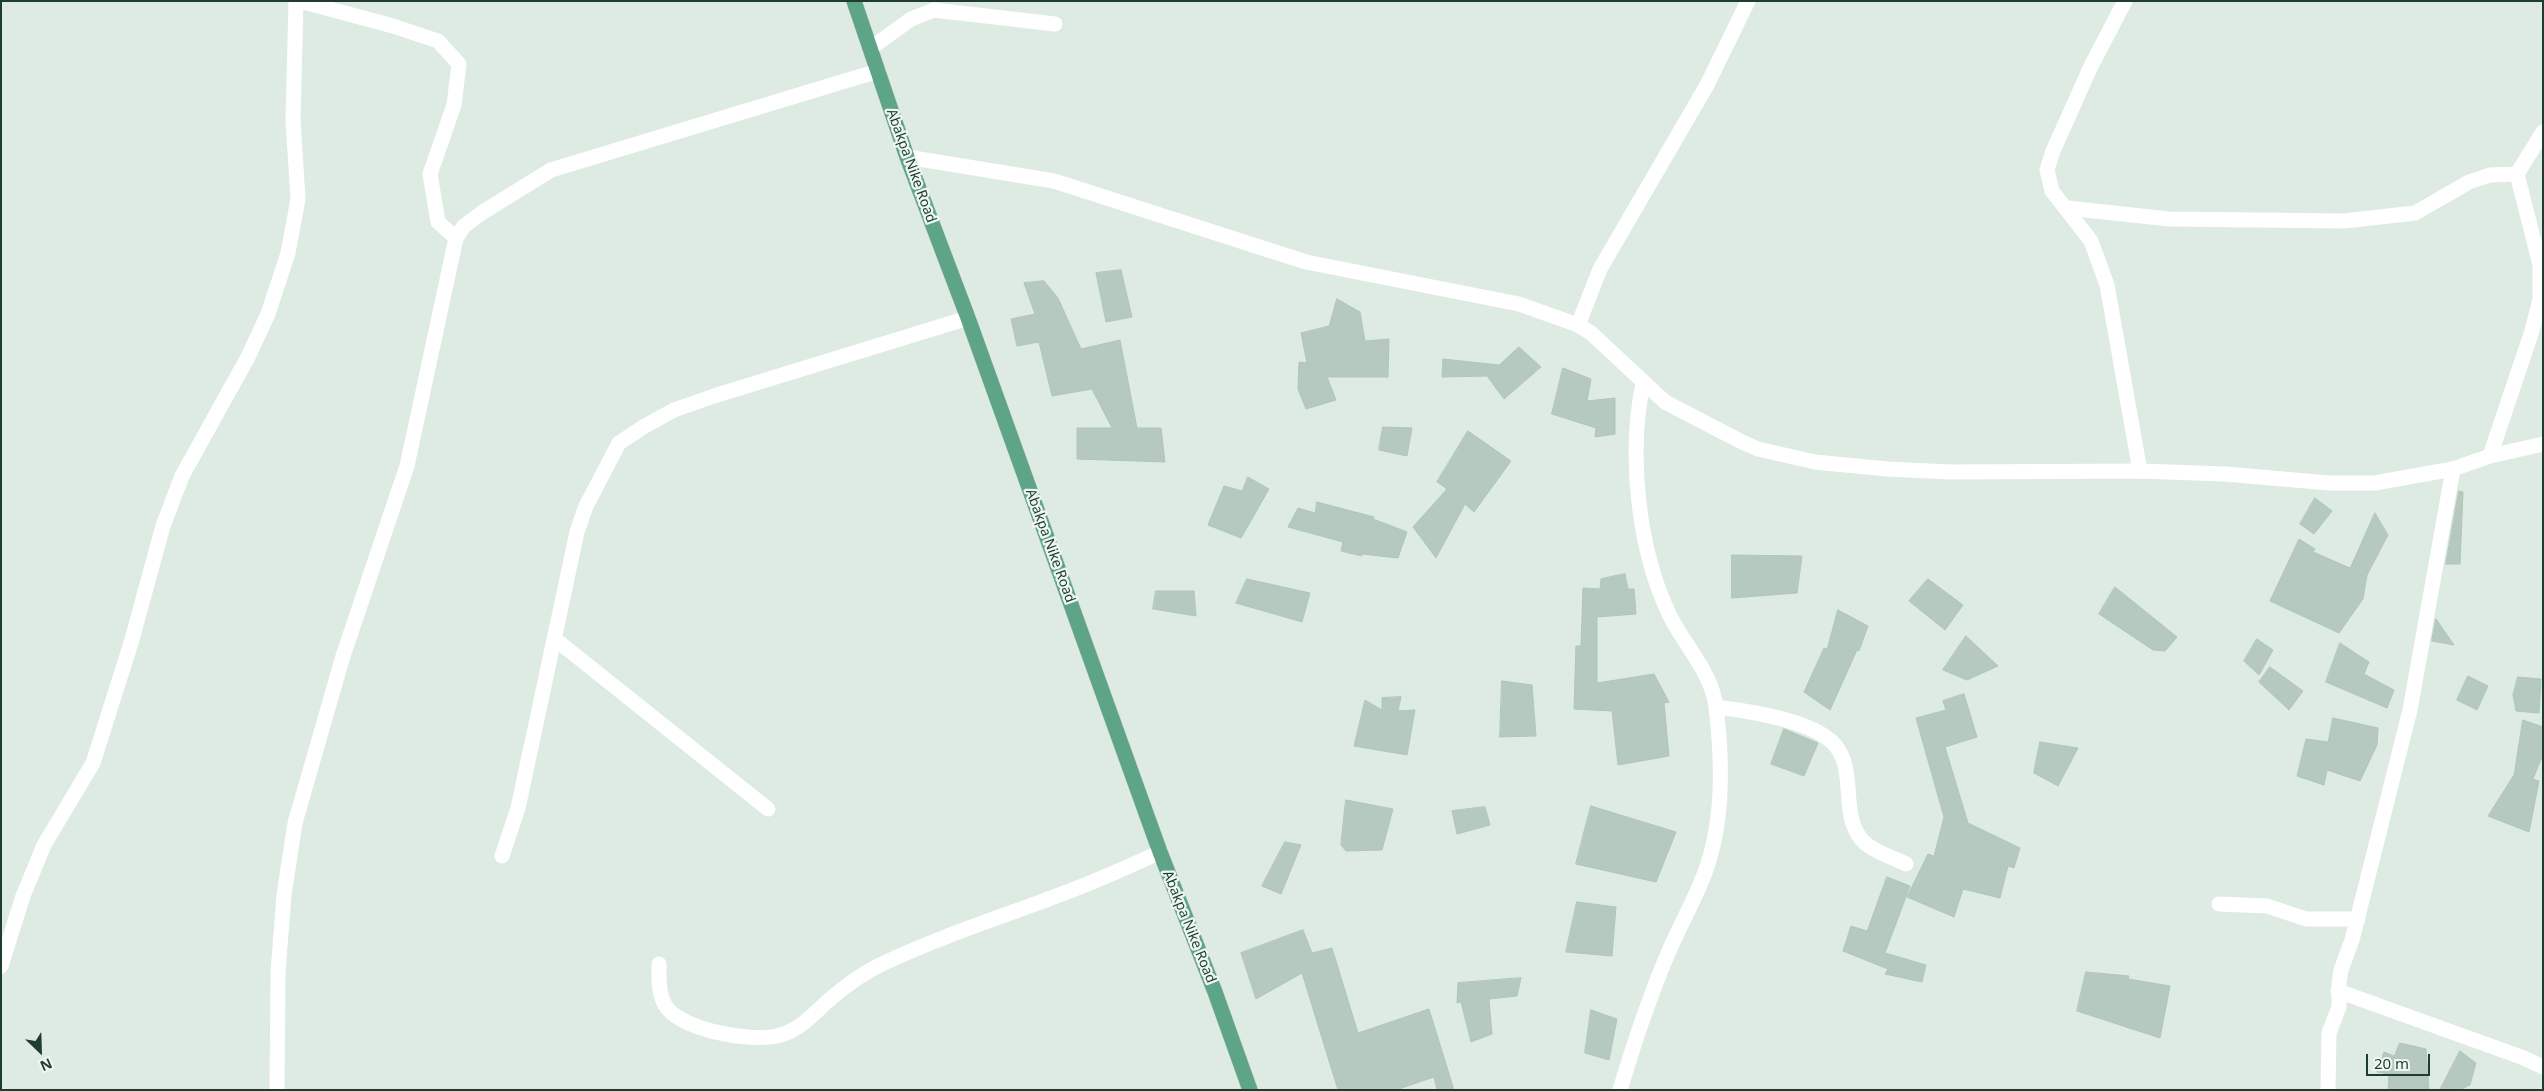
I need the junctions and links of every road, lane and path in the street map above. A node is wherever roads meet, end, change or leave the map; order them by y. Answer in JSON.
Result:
{"nodes":[{"id":1,"x":296,"y":1,"type":"edge"},
{"id":2,"x":300,"y":1,"type":"edge"},
{"id":3,"x":854,"y":1,"type":"edge"},
{"id":4,"x":2126,"y":1,"type":"edge"},
{"id":5,"x":1747,"y":2,"type":"edge"},
{"id":6,"x":1055,"y":24,"type":"dead end"},
{"id":7,"x":871,"y":48,"type":"junction"},
{"id":8,"x":878,"y":71,"type":"junction"},
{"id":9,"x":2543,"y":132,"type":"edge"},
{"id":10,"x":907,"y":157,"type":"junction"},
{"id":11,"x":2517,"y":174,"type":"junction"},
{"id":12,"x":2067,"y":208,"type":"junction"},
{"id":13,"x":456,"y":238,"type":"junction"},
{"id":14,"x":968,"y":318,"type":"junction"},
{"id":15,"x":1578,"y":325,"type":"junction"},
{"id":16,"x":1643,"y":383,"type":"junction"},
{"id":17,"x":2543,"y":444,"type":"edge"},
{"id":18,"x":2490,"y":456,"type":"junction"},
{"id":19,"x":2453,"y":469,"type":"junction"},
{"id":20,"x":2140,"y":471,"type":"junction"},
{"id":21,"x":555,"y":639,"type":"junction"},
{"id":22,"x":1716,"y":707,"type":"junction"},
{"id":23,"x":768,"y":808,"type":"dead end"},
{"id":24,"x":1160,"y":852,"type":"junction"},
{"id":25,"x":502,"y":856,"type":"dead end"},
{"id":26,"x":1906,"y":864,"type":"dead end"},
{"id":27,"x":2219,"y":904,"type":"dead end"},
{"id":28,"x":2358,"y":919,"type":"junction"},
{"id":29,"x":659,"y":964,"type":"dead end"},
{"id":30,"x":1,"y":966,"type":"edge"},
{"id":31,"x":2338,"y":991,"type":"junction"},
{"id":32,"x":2543,"y":1067,"type":"edge"},
{"id":33,"x":277,"y":1090,"type":"edge"},
{"id":34,"x":1250,"y":1090,"type":"edge"},
{"id":35,"x":1620,"y":1090,"type":"edge"},
{"id":36,"x":2328,"y":1090,"type":"edge"}],
"edges":[{"from":1,"to":30,"type":"street"},
{"from":2,"to":13,"type":"street"},
{"from":3,"to":7,"type":"main road","name":"Abakpa Nike Road"},
{"from":4,"to":12,"type":"street"},
{"from":5,"to":15,"type":"street"},
{"from":6,"to":7,"type":"street"},
{"from":7,"to":8,"type":"main road","name":"Abakpa Nike Road"},
{"from":8,"to":10,"type":"main road","name":"Abakpa Nike Road"},
{"from":8,"to":13,"type":"street"},
{"from":9,"to":11,"type":"street"},
{"from":10,"to":14,"type":"main road","name":"Abakpa Nike Road"},
{"from":10,"to":15,"type":"street"},
{"from":11,"to":12,"type":"street"},
{"from":11,"to":18,"type":"street"},
{"from":12,"to":20,"type":"street"},
{"from":13,"to":33,"type":"street"},
{"from":14,"to":21,"type":"street"},
{"from":14,"to":24,"type":"main road","name":"Abakpa Nike Road"},
{"from":15,"to":16,"type":"street"},
{"from":16,"to":20,"type":"street"},
{"from":16,"to":22,"type":"street"},
{"from":17,"to":18,"type":"street"},
{"from":18,"to":19,"type":"street"},
{"from":19,"to":20,"type":"street"},
{"from":19,"to":28,"type":"street"},
{"from":21,"to":23,"type":"street"},
{"from":21,"to":25,"type":"street"},
{"from":22,"to":26,"type":"street"},
{"from":22,"to":35,"type":"street"},
{"from":24,"to":29,"type":"street"},
{"from":24,"to":34,"type":"main road","name":"Abakpa Nike Road"},
{"from":27,"to":28,"type":"street"},
{"from":28,"to":31,"type":"street"},
{"from":31,"to":32,"type":"street"},
{"from":31,"to":36,"type":"street"}]}
